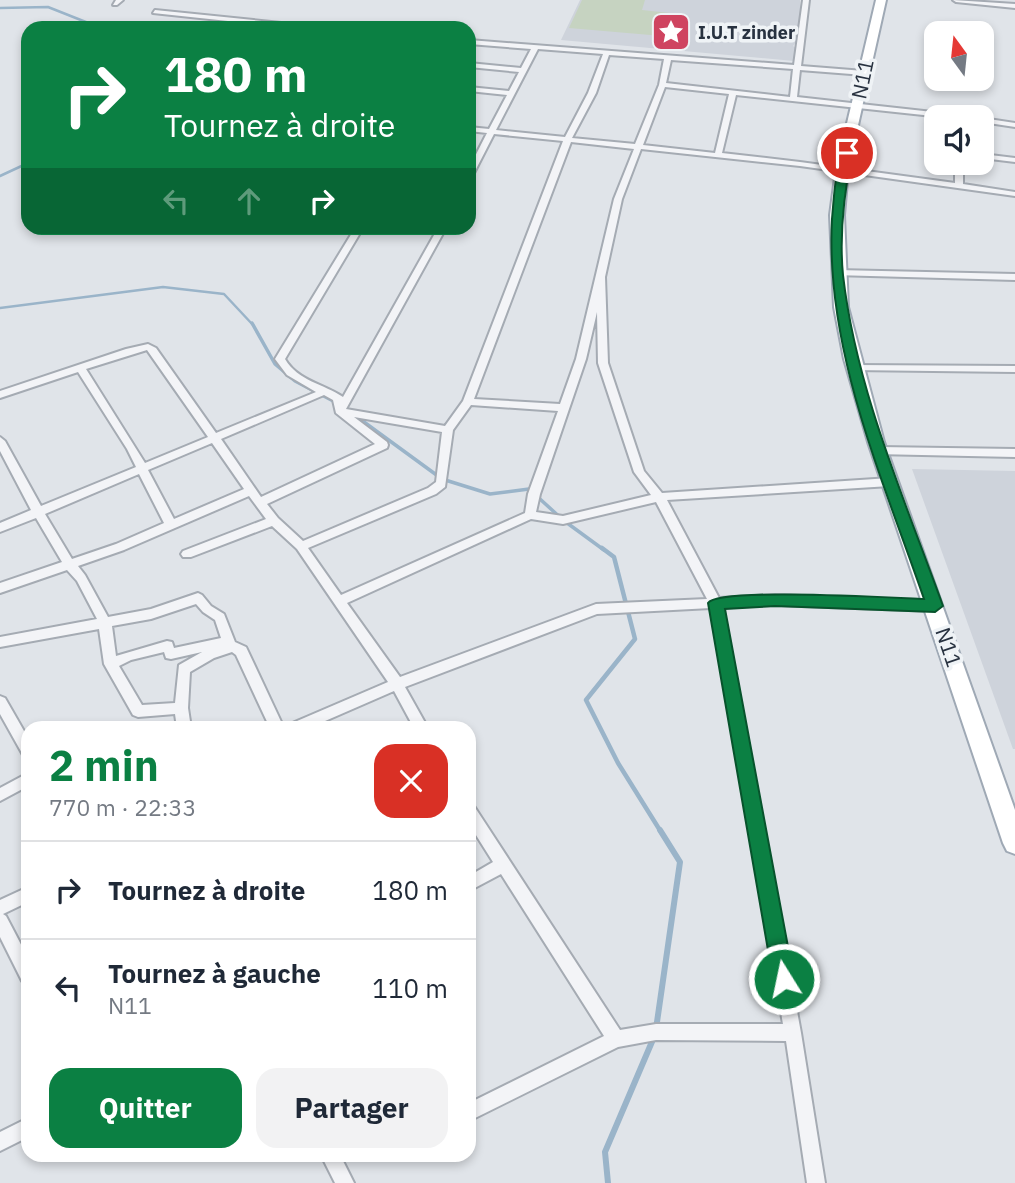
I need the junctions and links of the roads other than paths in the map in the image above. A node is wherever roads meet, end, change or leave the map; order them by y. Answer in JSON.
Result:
{"nodes":[{"id":1,"x":806,"y":0,"type":"edge"},
{"id":2,"x":881,"y":0,"type":"edge"},
{"id":3,"x":956,"y":0,"type":"edge"},
{"id":4,"x":965,"y":1,"type":"edge"},
{"id":5,"x":1015,"y":6,"type":"edge"},
{"id":6,"x":155,"y":12,"type":"dead end"},
{"id":7,"x":216,"y":19,"type":"junction"},
{"id":8,"x":214,"y":21,"type":"edge"},
{"id":9,"x":229,"y":21,"type":"edge"},
{"id":10,"x":476,"y":43,"type":"edge"},
{"id":11,"x":535,"y":48,"type":"junction"},
{"id":12,"x":607,"y":52,"type":"junction"},
{"id":13,"x":668,"y":58,"type":"junction"},
{"id":14,"x":476,"y":66,"type":"edge"},
{"id":15,"x":797,"y":67,"type":"junction"},
{"id":16,"x":525,"y":70,"type":"junction"},
{"id":17,"x":864,"y":73,"type":"junction"},
{"id":18,"x":662,"y":85,"type":"junction"},
{"id":19,"x":476,"y":90,"type":"edge"},
{"id":20,"x":733,"y":92,"type":"junction"},
{"id":21,"x":512,"y":93,"type":"junction"},
{"id":22,"x":793,"y":99,"type":"junction"},
{"id":23,"x":856,"y":106,"type":"junction"},
{"id":24,"x":924,"y":113,"type":"edge"},
{"id":25,"x":994,"y":122,"type":"edge"},
{"id":26,"x":1015,"y":125,"type":"edge"},
{"id":27,"x":476,"y":130,"type":"edge"},
{"id":28,"x":491,"y":131,"type":"junction"},
{"id":29,"x":568,"y":139,"type":"junction"},
{"id":30,"x":637,"y":147,"type":"junction"},
{"id":31,"x":718,"y":155,"type":"junction"},
{"id":32,"x":994,"y":157,"type":"edge"},
{"id":33,"x":1015,"y":160,"type":"edge"},
{"id":34,"x":476,"y":161,"type":"edge"},
{"id":35,"x":842,"y":170,"type":"junction"},
{"id":36,"x":959,"y":175,"type":"edge"},
{"id":37,"x":959,"y":186,"type":"junction"},
{"id":38,"x":1015,"y":194,"type":"edge"},
{"id":39,"x":355,"y":235,"type":"edge"},
{"id":40,"x":438,"y":235,"type":"edge"},
{"id":41,"x":837,"y":273,"type":"junction"},
{"id":42,"x":600,"y":275,"type":"junction"},
{"id":43,"x":1015,"y":277,"type":"edge"},
{"id":44,"x":80,"y":368,"type":"junction"},
{"id":45,"x":855,"y":368,"type":"junction"},
{"id":46,"x":1015,"y":369,"type":"edge"},
{"id":47,"x":326,"y":391,"type":"junction"},
{"id":48,"x":0,"y":395,"type":"edge"},
{"id":49,"x":468,"y":402,"type":"junction"},
{"id":50,"x":563,"y":408,"type":"junction"},
{"id":51,"x":340,"y":411,"type":"junction"},
{"id":52,"x":448,"y":430,"type":"junction"},
{"id":53,"x":215,"y":439,"type":"junction"},
{"id":54,"x":0,"y":441,"type":"edge"},
{"id":55,"x":879,"y":451,"type":"junction"},
{"id":56,"x":1015,"y":453,"type":"edge"},
{"id":57,"x":141,"y":468,"type":"junction"},
{"id":58,"x":890,"y":482,"type":"junction"},
{"id":59,"x":251,"y":491,"type":"junction"},
{"id":60,"x":659,"y":497,"type":"junction"},
{"id":61,"x":260,"y":502,"type":"junction"},
{"id":62,"x":37,"y":512,"type":"junction"},
{"id":63,"x":530,"y":515,"type":"junction"},
{"id":64,"x":274,"y":521,"type":"junction"},
{"id":65,"x":171,"y":526,"type":"junction"},
{"id":66,"x":0,"y":528,"type":"edge"},
{"id":67,"x":301,"y":546,"type":"junction"},
{"id":68,"x":187,"y":554,"type":"dead end"},
{"id":69,"x":69,"y":564,"type":"junction"},
{"id":70,"x":0,"y":589,"type":"edge"},
{"id":71,"x":339,"y":601,"type":"junction"},
{"id":72,"x":716,"y":603,"type":"junction"},
{"id":73,"x":935,"y":606,"type":"junction"},
{"id":74,"x":105,"y":623,"type":"junction"},
{"id":75,"x":229,"y":641,"type":"junction"},
{"id":76,"x":0,"y":642,"type":"edge"},
{"id":77,"x":212,"y":653,"type":"junction"},
{"id":78,"x":111,"y":664,"type":"junction"},
{"id":79,"x":397,"y":684,"type":"junction"},
{"id":80,"x":0,"y":702,"type":"edge"},
{"id":81,"x":181,"y":708,"type":"junction"},
{"id":82,"x":183,"y":721,"type":"edge"},
{"id":83,"x":274,"y":721,"type":"edge"},
{"id":84,"x":311,"y":721,"type":"edge"},
{"id":85,"x":417,"y":721,"type":"edge"},
{"id":86,"x":21,"y":739,"type":"edge"},
{"id":87,"x":21,"y":783,"type":"edge"},
{"id":88,"x":0,"y":795,"type":"edge"},
{"id":89,"x":476,"y":822,"type":"edge"},
{"id":90,"x":1015,"y":843,"type":"edge"},
{"id":91,"x":502,"y":865,"type":"junction"},
{"id":92,"x":476,"y":880,"type":"edge"},
{"id":93,"x":21,"y":898,"type":"edge"},
{"id":94,"x":0,"y":908,"type":"edge"},
{"id":95,"x":0,"y":921,"type":"edge"},
{"id":96,"x":21,"y":962,"type":"edge"},
{"id":97,"x":793,"y":1033,"type":"junction"},
{"id":98,"x":616,"y":1039,"type":"junction"},
{"id":99,"x":476,"y":1109,"type":"edge"},
{"id":100,"x":21,"y":1131,"type":"edge"},
{"id":101,"x":0,"y":1142,"type":"edge"},
{"id":102,"x":334,"y":1162,"type":"edge"},
{"id":103,"x":345,"y":1183,"type":"edge"},
{"id":104,"x":817,"y":1183,"type":"edge"}],
"edges":[{"from":1,"to":15,"type":"street"},
{"from":2,"to":17,"type":"main road","name":"N11"},
{"from":3,"to":4,"type":"street"},
{"from":4,"to":5,"type":"street"},
{"from":6,"to":7,"type":"street"},
{"from":7,"to":8,"type":"street"},
{"from":7,"to":9,"type":"street"},
{"from":10,"to":11,"type":"street"},
{"from":11,"to":12,"type":"street"},
{"from":11,"to":16,"type":"street"},
{"from":12,"to":13,"type":"street"},
{"from":12,"to":29,"type":"street"},
{"from":13,"to":15,"type":"street"},
{"from":13,"to":18,"type":"street"},
{"from":14,"to":16,"type":"street"},
{"from":15,"to":17,"type":"street"},
{"from":15,"to":22,"type":"street"},
{"from":16,"to":21,"type":"street"},
{"from":17,"to":23,"type":"main road","name":"N11"},
{"from":18,"to":20,"type":"street"},
{"from":18,"to":30,"type":"street"},
{"from":19,"to":21,"type":"street"},
{"from":20,"to":22,"type":"street"},
{"from":20,"to":31,"type":"street"},
{"from":21,"to":28,"type":"street"},
{"from":22,"to":23,"type":"street"},
{"from":23,"to":24,"type":"street"},
{"from":23,"to":35,"type":"main road","name":"N11"},
{"from":25,"to":26,"type":"street"},
{"from":27,"to":28,"type":"street"},
{"from":28,"to":29,"type":"street"},
{"from":28,"to":34,"type":"street"},
{"from":29,"to":30,"type":"street"},
{"from":29,"to":49,"type":"street"},
{"from":30,"to":31,"type":"street"},
{"from":30,"to":42,"type":"street"},
{"from":31,"to":35,"type":"street"},
{"from":32,"to":33,"type":"street"},
{"from":35,"to":37,"type":"street"},
{"from":35,"to":41,"type":"main road","name":"N11"},
{"from":36,"to":37,"type":"street"},
{"from":37,"to":38,"type":"street"},
{"from":39,"to":47,"type":"street"},
{"from":40,"to":51,"type":"street"},
{"from":41,"to":43,"type":"street"},
{"from":41,"to":45,"type":"main road","name":"N11"},
{"from":42,"to":50,"type":"street"},
{"from":42,"to":60,"type":"street"},
{"from":44,"to":48,"type":"street"},
{"from":44,"to":53,"type":"street"},
{"from":44,"to":57,"type":"street"},
{"from":45,"to":46,"type":"street"},
{"from":45,"to":55,"type":"main road","name":"N11"},
{"from":47,"to":51,"type":"street"},
{"from":47,"to":53,"type":"street"},
{"from":49,"to":50,"type":"street"},
{"from":49,"to":52,"type":"street"},
{"from":50,"to":63,"type":"street"},
{"from":51,"to":52,"type":"street"},
{"from":51,"to":61,"type":"street"},
{"from":52,"to":67,"type":"street"},
{"from":53,"to":57,"type":"street"},
{"from":53,"to":59,"type":"street"},
{"from":54,"to":62,"type":"street"},
{"from":55,"to":56,"type":"street"},
{"from":55,"to":58,"type":"main road","name":"N11"},
{"from":57,"to":62,"type":"street"},
{"from":57,"to":65,"type":"street"},
{"from":58,"to":60,"type":"street"},
{"from":58,"to":73,"type":"main road","name":"N11"},
{"from":59,"to":61,"type":"street"},
{"from":59,"to":65,"type":"street"},
{"from":60,"to":63,"type":"street"},
{"from":60,"to":72,"type":"street"},
{"from":61,"to":64,"type":"street"},
{"from":62,"to":66,"type":"street"},
{"from":62,"to":69,"type":"street"},
{"from":63,"to":71,"type":"street"},
{"from":64,"to":67,"type":"street"},
{"from":64,"to":68,"type":"street"},
{"from":65,"to":69,"type":"street"},
{"from":67,"to":71,"type":"street"},
{"from":69,"to":70,"type":"street"},
{"from":69,"to":74,"type":"street"},
{"from":71,"to":79,"type":"street"},
{"from":72,"to":73,"type":"street"},
{"from":72,"to":79,"type":"street"},
{"from":72,"to":97,"type":"street"},
{"from":73,"to":90,"type":"main road","name":"N11"},
{"from":74,"to":75,"type":"street"},
{"from":74,"to":76,"type":"street"},
{"from":74,"to":78,"type":"street"},
{"from":75,"to":77,"type":"street"},
{"from":75,"to":78,"type":"street"},
{"from":77,"to":81,"type":"street"},
{"from":77,"to":83,"type":"street"},
{"from":78,"to":81,"type":"street"},
{"from":79,"to":84,"type":"street"},
{"from":79,"to":85,"type":"street"},
{"from":80,"to":86,"type":"street"},
{"from":81,"to":82,"type":"street"},
{"from":87,"to":88,"type":"street"},
{"from":89,"to":91,"type":"street"},
{"from":91,"to":92,"type":"street"},
{"from":91,"to":98,"type":"street"},
{"from":93,"to":94,"type":"street"},
{"from":95,"to":96,"type":"street"},
{"from":97,"to":98,"type":"street"},
{"from":97,"to":104,"type":"street"},
{"from":98,"to":99,"type":"street"},
{"from":100,"to":101,"type":"street"},
{"from":102,"to":103,"type":"street"}]}
